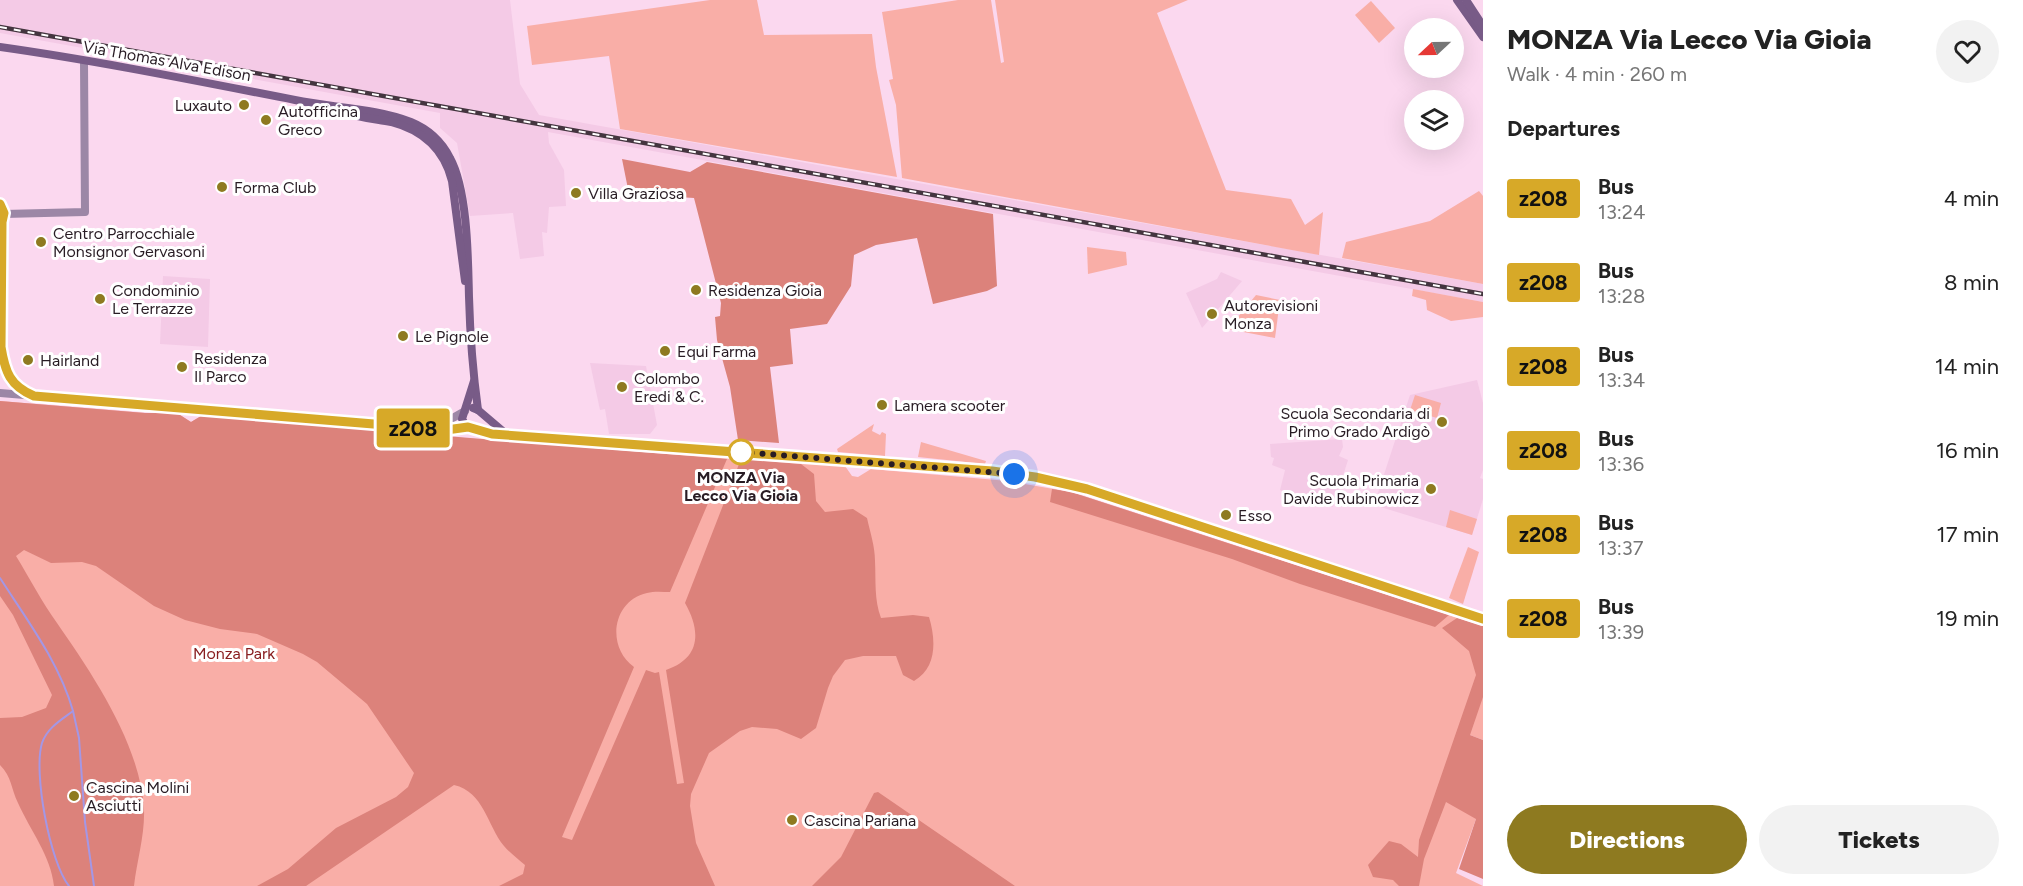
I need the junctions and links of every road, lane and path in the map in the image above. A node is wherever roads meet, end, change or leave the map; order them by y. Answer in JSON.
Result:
{"nodes":[{"id":1,"x":1457,"y":0,"type":"edge"},
{"id":2,"x":1466,"y":0,"type":"edge"},
{"id":3,"x":1483,"y":26,"type":"edge"},
{"id":4,"x":1483,"y":37,"type":"edge"},
{"id":5,"x":0,"y":47,"type":"edge"},
{"id":6,"x":84,"y":62,"type":"junction"},
{"id":7,"x":1,"y":213,"type":"edge"},
{"id":8,"x":1,"y":281,"type":"edge"},
{"id":9,"x":0,"y":350,"type":"edge"},
{"id":10,"x":8,"y":379,"type":"edge"},
{"id":11,"x":474,"y":381,"type":"junction"},
{"id":12,"x":3,"y":394,"type":"edge"},
{"id":13,"x":34,"y":396,"type":"junction"},
{"id":14,"x":465,"y":411,"type":"junction"},
{"id":15,"x":479,"y":411,"type":"junction"},
{"id":16,"x":410,"y":427,"type":"junction"},
{"id":17,"x":469,"y":428,"type":"junction"},
{"id":18,"x":505,"y":433,"type":"junction"},
{"id":19,"x":1483,"y":619,"type":"edge"}],
"edges":[{"from":1,"to":4,"type":"main road"},
{"from":2,"to":3,"type":"main road"},
{"from":5,"to":6,"type":"main road","name":"Via Thomas Alva Edison"},
{"from":6,"to":7,"type":"street"},
{"from":6,"to":11,"type":"main road","name":"Via Thomas Alva Edison"},
{"from":7,"to":8,"type":"street"},
{"from":8,"to":9,"type":"street"},
{"from":9,"to":10,"type":"street"},
{"from":10,"to":12,"type":"street"},
{"from":10,"to":13,"type":"street"},
{"from":11,"to":14,"type":"main road","name":"Via Thomas Alva Edison"},
{"from":11,"to":15,"type":"main road","name":"Via Thomas Alva Edison"},
{"from":12,"to":13,"type":"street"},
{"from":13,"to":16,"type":"street"},
{"from":14,"to":15,"type":"main road"},
{"from":14,"to":16,"type":"street"},
{"from":14,"to":17,"type":"main road"},
{"from":15,"to":17,"type":"main road"},
{"from":15,"to":18,"type":"main road"},
{"from":16,"to":17,"type":"street"},
{"from":17,"to":18,"type":"main road"},
{"from":18,"to":19,"type":"main road"}]}
